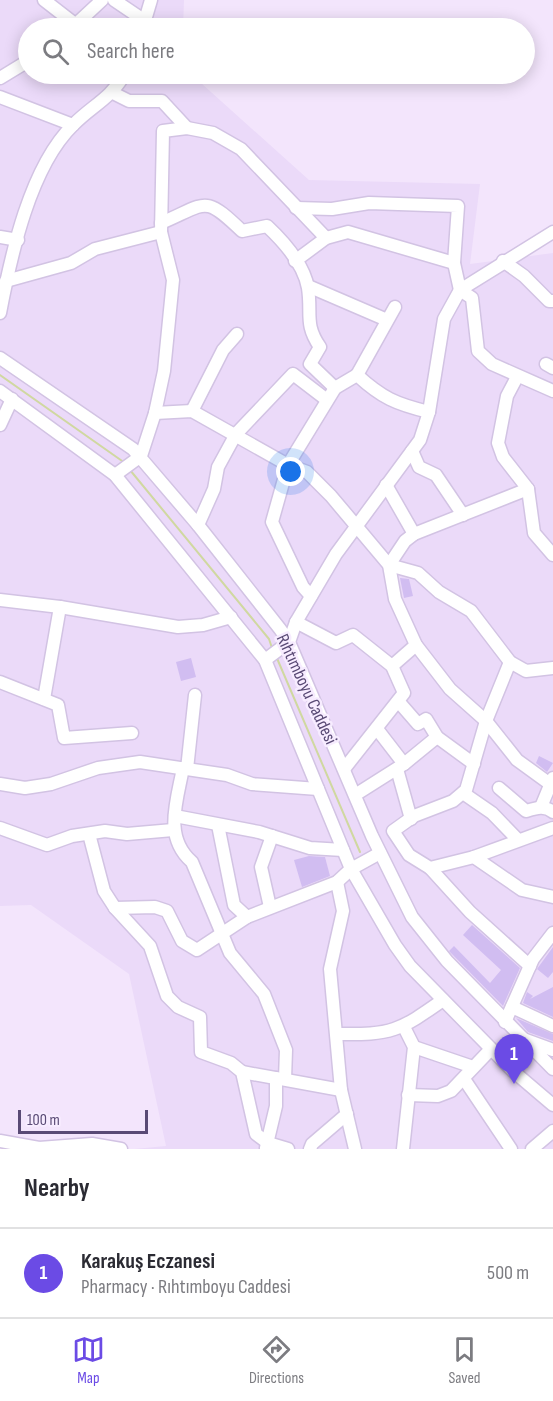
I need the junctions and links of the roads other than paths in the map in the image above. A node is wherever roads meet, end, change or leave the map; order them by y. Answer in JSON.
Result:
{"nodes":[{"id":1,"x":44,"y":0,"type":"edge"},
{"id":2,"x":102,"y":0,"type":"edge"},
{"id":3,"x":114,"y":0,"type":"edge"},
{"id":4,"x":151,"y":0,"type":"edge"},
{"id":5,"x":65,"y":18,"type":"edge"},
{"id":6,"x":85,"y":18,"type":"edge"},
{"id":7,"x":135,"y":18,"type":"edge"},
{"id":8,"x":145,"y":18,"type":"edge"},
{"id":9,"x":18,"y":68,"type":"edge"},
{"id":10,"x":0,"y":78,"type":"edge"},
{"id":11,"x":119,"y":84,"type":"edge"},
{"id":12,"x":114,"y":93,"type":"junction"},
{"id":13,"x":0,"y":97,"type":"edge"},
{"id":14,"x":73,"y":125,"type":"junction"},
{"id":15,"x":187,"y":128,"type":"junction"},
{"id":16,"x":296,"y":208,"type":"junction"},
{"id":17,"x":161,"y":228,"type":"junction"},
{"id":18,"x":553,"y":232,"type":"edge"},
{"id":19,"x":0,"y":237,"type":"edge"},
{"id":20,"x":326,"y":238,"type":"junction"},
{"id":21,"x":18,"y":240,"type":"junction"},
{"id":22,"x":295,"y":261,"type":"junction"},
{"id":23,"x":503,"y":261,"type":"junction"},
{"id":24,"x":454,"y":263,"type":"junction"},
{"id":25,"x":6,"y":281,"type":"junction"},
{"id":26,"x":308,"y":286,"type":"junction"},
{"id":27,"x":460,"y":290,"type":"junction"},
{"id":28,"x":553,"y":301,"type":"edge"},
{"id":29,"x":394,"y":307,"type":"dead end"},
{"id":30,"x":0,"y":313,"type":"edge"},
{"id":31,"x":387,"y":320,"type":"junction"},
{"id":32,"x":237,"y":334,"type":"dead end"},
{"id":33,"x":0,"y":358,"type":"edge"},
{"id":34,"x":357,"y":375,"type":"junction"},
{"id":35,"x":518,"y":377,"type":"junction"},
{"id":36,"x":335,"y":388,"type":"junction"},
{"id":37,"x":0,"y":391,"type":"edge"},
{"id":38,"x":553,"y":391,"type":"edge"},
{"id":39,"x":12,"y":399,"type":"junction"},
{"id":40,"x":327,"y":400,"type":"junction"},
{"id":41,"x":192,"y":411,"type":"junction"},
{"id":42,"x":429,"y":412,"type":"junction"},
{"id":43,"x":155,"y":413,"type":"junction"},
{"id":44,"x":0,"y":425,"type":"edge"},
{"id":45,"x":236,"y":434,"type":"junction"},
{"id":46,"x":412,"y":451,"type":"junction"},
{"id":47,"x":136,"y":459,"type":"junction"},
{"id":48,"x":288,"y":465,"type":"junction"},
{"id":49,"x":118,"y":472,"type":"junction"},
{"id":50,"x":386,"y":484,"type":"junction"},
{"id":51,"x":528,"y":489,"type":"junction"},
{"id":52,"x":463,"y":515,"type":"junction"},
{"id":53,"x":198,"y":525,"type":"junction"},
{"id":54,"x":358,"y":527,"type":"junction"},
{"id":55,"x":414,"y":534,"type":"junction"},
{"id":56,"x":553,"y":555,"type":"edge"},
{"id":57,"x":388,"y":564,"type":"junction"},
{"id":58,"x":311,"y":596,"type":"junction"},
{"id":59,"x":0,"y":600,"type":"edge"},
{"id":60,"x":60,"y":607,"type":"junction"},
{"id":61,"x":231,"y":617,"type":"junction"},
{"id":62,"x":296,"y":622,"type":"junction"},
{"id":63,"x":285,"y":645,"type":"junction"},
{"id":64,"x":416,"y":645,"type":"junction"},
{"id":65,"x":267,"y":658,"type":"junction"},
{"id":66,"x":510,"y":662,"type":"junction"},
{"id":67,"x":392,"y":666,"type":"junction"},
{"id":68,"x":553,"y":668,"type":"edge"},
{"id":69,"x":0,"y":682,"type":"edge"},
{"id":70,"x":195,"y":695,"type":"dead end"},
{"id":71,"x":44,"y":699,"type":"junction"},
{"id":72,"x":398,"y":701,"type":"junction"},
{"id":73,"x":486,"y":721,"type":"junction"},
{"id":74,"x":377,"y":729,"type":"junction"},
{"id":75,"x":132,"y":733,"type":"dead end"},
{"id":76,"x":437,"y":737,"type":"junction"},
{"id":77,"x":474,"y":764,"type":"junction"},
{"id":78,"x":401,"y":766,"type":"junction"},
{"id":79,"x":185,"y":768,"type":"junction"},
{"id":80,"x":344,"y":769,"type":"junction"},
{"id":81,"x":551,"y":781,"type":"edge"},
{"id":82,"x":0,"y":784,"type":"edge"},
{"id":83,"x":499,"y":788,"type":"dead end"},
{"id":84,"x":318,"y":789,"type":"junction"},
{"id":85,"x":463,"y":793,"type":"junction"},
{"id":86,"x":355,"y":795,"type":"junction"},
{"id":87,"x":540,"y":807,"type":"junction"},
{"id":88,"x":553,"y":812,"type":"edge"},
{"id":89,"x":175,"y":816,"type":"junction"},
{"id":90,"x":411,"y":819,"type":"junction"},
{"id":91,"x":219,"y":825,"type":"junction"},
{"id":92,"x":0,"y":828,"type":"edge"},
{"id":93,"x":553,"y":828,"type":"edge"},
{"id":94,"x":173,"y":830,"type":"junction"},
{"id":95,"x":89,"y":834,"type":"junction"},
{"id":96,"x":272,"y":836,"type":"junction"},
{"id":97,"x":518,"y":840,"type":"junction"},
{"id":98,"x":343,"y":850,"type":"junction"},
{"id":99,"x":380,"y":853,"type":"junction"},
{"id":100,"x":474,"y":856,"type":"junction"},
{"id":101,"x":430,"y":868,"type":"junction"},
{"id":102,"x":351,"y":869,"type":"junction"},
{"id":103,"x":337,"y":882,"type":"junction"},
{"id":104,"x":553,"y":897,"type":"edge"},
{"id":105,"x":270,"y":906,"type":"junction"},
{"id":106,"x":116,"y":908,"type":"junction"},
{"id":107,"x":247,"y":917,"type":"junction"},
{"id":108,"x":221,"y":933,"type":"junction"},
{"id":109,"x":553,"y":933,"type":"edge"},
{"id":110,"x":530,"y":966,"type":"junction"},
{"id":111,"x":443,"y":1000,"type":"junction"},
{"id":112,"x":512,"y":1007,"type":"junction"},
{"id":113,"x":505,"y":1022,"type":"junction"},
{"id":114,"x":553,"y":1026,"type":"edge"},
{"id":115,"x":404,"y":1027,"type":"junction"},
{"id":116,"x":337,"y":1034,"type":"junction"},
{"id":117,"x":519,"y":1038,"type":"junction"},
{"id":118,"x":414,"y":1047,"type":"junction"},
{"id":119,"x":491,"y":1049,"type":"junction"},
{"id":120,"x":553,"y":1050,"type":"edge"},
{"id":121,"x":474,"y":1067,"type":"junction"},
{"id":122,"x":553,"y":1069,"type":"edge"},
{"id":123,"x":242,"y":1072,"type":"junction"},
{"id":124,"x":281,"y":1078,"type":"junction"},
{"id":125,"x":464,"y":1079,"type":"junction"},
{"id":126,"x":341,"y":1090,"type":"junction"},
{"id":127,"x":408,"y":1095,"type":"junction"},
{"id":128,"x":553,"y":1105,"type":"edge"},
{"id":129,"x":347,"y":1114,"type":"junction"},
{"id":130,"x":553,"y":1131,"type":"edge"},
{"id":131,"x":0,"y":1141,"type":"edge"},
{"id":132,"x":267,"y":1146,"type":"edge"},
{"id":133,"x":83,"y":1147,"type":"edge"},
{"id":134,"x":121,"y":1149,"type":"edge"},
{"id":135,"x":288,"y":1149,"type":"edge"},
{"id":136,"x":310,"y":1149,"type":"edge"},
{"id":137,"x":355,"y":1149,"type":"edge"},
{"id":138,"x":404,"y":1149,"type":"edge"},
{"id":139,"x":511,"y":1149,"type":"edge"},
{"id":140,"x":532,"y":1149,"type":"edge"}],
"edges":[{"from":1,"to":5,"type":"street"},
{"from":2,"to":6,"type":"street"},
{"from":3,"to":7,"type":"street"},
{"from":4,"to":8,"type":"street"},
{"from":9,"to":10,"type":"street"},
{"from":11,"to":12,"type":"street"},
{"from":12,"to":14,"type":"street"},
{"from":12,"to":15,"type":"street"},
{"from":13,"to":14,"type":"street"},
{"from":14,"to":21,"type":"street"},
{"from":15,"to":16,"type":"street"},
{"from":15,"to":17,"type":"street"},
{"from":16,"to":20,"type":"street"},
{"from":16,"to":24,"type":"street"},
{"from":17,"to":22,"type":"street"},
{"from":17,"to":25,"type":"street"},
{"from":17,"to":43,"type":"street"},
{"from":18,"to":23,"type":"street"},
{"from":19,"to":21,"type":"street"},
{"from":20,"to":22,"type":"street"},
{"from":20,"to":24,"type":"street"},
{"from":21,"to":25,"type":"street"},
{"from":22,"to":26,"type":"street"},
{"from":23,"to":27,"type":"street"},
{"from":23,"to":28,"type":"street"},
{"from":24,"to":27,"type":"street"},
{"from":25,"to":30,"type":"street"},
{"from":26,"to":31,"type":"street"},
{"from":26,"to":36,"type":"street"},
{"from":27,"to":35,"type":"street"},
{"from":27,"to":42,"type":"street"},
{"from":29,"to":31,"type":"street"},
{"from":31,"to":34,"type":"street"},
{"from":32,"to":41,"type":"street"},
{"from":33,"to":47,"type":"street","name":"Rıhtımboyu Caddesi"},
{"from":34,"to":36,"type":"street"},
{"from":34,"to":42,"type":"street"},
{"from":35,"to":38,"type":"street"},
{"from":35,"to":51,"type":"street"},
{"from":36,"to":40,"type":"street"},
{"from":37,"to":39,"type":"street"},
{"from":39,"to":44,"type":"street"},
{"from":39,"to":49,"type":"street"},
{"from":40,"to":45,"type":"street"},
{"from":40,"to":48,"type":"street"},
{"from":41,"to":43,"type":"street"},
{"from":41,"to":45,"type":"street"},
{"from":42,"to":46,"type":"street"},
{"from":43,"to":47,"type":"street"},
{"from":45,"to":48,"type":"street"},
{"from":45,"to":53,"type":"street"},
{"from":46,"to":50,"type":"street"},
{"from":46,"to":52,"type":"street"},
{"from":47,"to":49,"type":"street"},
{"from":47,"to":53,"type":"street","name":"Rıhtımboyu Caddesi"},
{"from":48,"to":54,"type":"street"},
{"from":48,"to":58,"type":"street"},
{"from":49,"to":61,"type":"street"},
{"from":50,"to":54,"type":"street"},
{"from":50,"to":55,"type":"street"},
{"from":51,"to":52,"type":"street"},
{"from":51,"to":56,"type":"street"},
{"from":52,"to":55,"type":"street"},
{"from":53,"to":63,"type":"street","name":"Rıhtımboyu Caddesi"},
{"from":54,"to":57,"type":"street"},
{"from":54,"to":58,"type":"street"},
{"from":55,"to":57,"type":"street"},
{"from":57,"to":64,"type":"street"},
{"from":57,"to":66,"type":"street"},
{"from":58,"to":62,"type":"street"},
{"from":59,"to":60,"type":"street"},
{"from":60,"to":61,"type":"street"},
{"from":60,"to":71,"type":"street"},
{"from":61,"to":65,"type":"street"},
{"from":62,"to":63,"type":"street"},
{"from":62,"to":67,"type":"street"},
{"from":63,"to":65,"type":"street"},
{"from":63,"to":80,"type":"street","name":"Rıhtımboyu Caddesi"},
{"from":64,"to":67,"type":"street"},
{"from":64,"to":73,"type":"street"},
{"from":65,"to":84,"type":"street"},
{"from":66,"to":68,"type":"street"},
{"from":66,"to":73,"type":"street"},
{"from":67,"to":72,"type":"street"},
{"from":69,"to":71,"type":"street"},
{"from":70,"to":79,"type":"street"},
{"from":71,"to":75,"type":"street"},
{"from":72,"to":74,"type":"street"},
{"from":72,"to":76,"type":"street"},
{"from":73,"to":77,"type":"street"},
{"from":73,"to":81,"type":"street"},
{"from":74,"to":78,"type":"street"},
{"from":74,"to":80,"type":"street"},
{"from":76,"to":77,"type":"street"},
{"from":76,"to":78,"type":"street"},
{"from":77,"to":85,"type":"street"},
{"from":78,"to":86,"type":"street"},
{"from":78,"to":90,"type":"street"},
{"from":79,"to":82,"type":"street"},
{"from":79,"to":84,"type":"street"},
{"from":79,"to":89,"type":"street"},
{"from":80,"to":86,"type":"street","name":"Rıhtımboyu Caddesi"},
{"from":81,"to":87,"type":"street"},
{"from":83,"to":87,"type":"street"},
{"from":84,"to":98,"type":"street"},
{"from":85,"to":90,"type":"street"},
{"from":85,"to":97,"type":"street"},
{"from":86,"to":99,"type":"street","name":"Rıhtımboyu Caddesi"},
{"from":87,"to":88,"type":"street"},
{"from":89,"to":91,"type":"street"},
{"from":89,"to":94,"type":"street"},
{"from":90,"to":101,"type":"street"},
{"from":91,"to":96,"type":"street"},
{"from":91,"to":107,"type":"street"},
{"from":92,"to":95,"type":"street"},
{"from":93,"to":97,"type":"street"},
{"from":94,"to":95,"type":"street"},
{"from":94,"to":108,"type":"street"},
{"from":95,"to":106,"type":"street"},
{"from":96,"to":98,"type":"street"},
{"from":96,"to":105,"type":"street"},
{"from":97,"to":100,"type":"street"},
{"from":98,"to":102,"type":"street"},
{"from":99,"to":102,"type":"street"},
{"from":99,"to":113,"type":"street","name":"Rıhtımboyu Caddesi"},
{"from":100,"to":101,"type":"street"},
{"from":100,"to":104,"type":"street"},
{"from":101,"to":110,"type":"street"},
{"from":102,"to":103,"type":"street"},
{"from":102,"to":111,"type":"street"},
{"from":103,"to":105,"type":"street"},
{"from":103,"to":116,"type":"street"},
{"from":105,"to":107,"type":"street"},
{"from":106,"to":108,"type":"street"},
{"from":106,"to":123,"type":"street"},
{"from":107,"to":108,"type":"street"},
{"from":108,"to":124,"type":"street"},
{"from":109,"to":110,"type":"street"},
{"from":110,"to":112,"type":"street"},
{"from":111,"to":115,"type":"street"},
{"from":111,"to":119,"type":"street"},
{"from":112,"to":113,"type":"street"},
{"from":112,"to":114,"type":"street"},
{"from":113,"to":117,"type":"street","name":"Rıhtımboyu Caddesi"},
{"from":115,"to":116,"type":"street"},
{"from":115,"to":118,"type":"street"},
{"from":116,"to":126,"type":"street"},
{"from":117,"to":120,"type":"street"},
{"from":117,"to":122,"type":"street","name":"Rıhtımboyu Caddesi"},
{"from":118,"to":121,"type":"street"},
{"from":118,"to":127,"type":"street"},
{"from":119,"to":121,"type":"street"},
{"from":119,"to":128,"type":"street"},
{"from":121,"to":125,"type":"street"},
{"from":123,"to":124,"type":"street"},
{"from":123,"to":132,"type":"street"},
{"from":124,"to":126,"type":"street"},
{"from":124,"to":132,"type":"street"},
{"from":125,"to":127,"type":"street"},
{"from":125,"to":139,"type":"street"},
{"from":126,"to":129,"type":"street"},
{"from":127,"to":138,"type":"street"},
{"from":129,"to":136,"type":"street"},
{"from":129,"to":137,"type":"street"},
{"from":130,"to":140,"type":"street"},
{"from":131,"to":133,"type":"street"},
{"from":132,"to":135,"type":"street"},
{"from":133,"to":134,"type":"street"}]}
